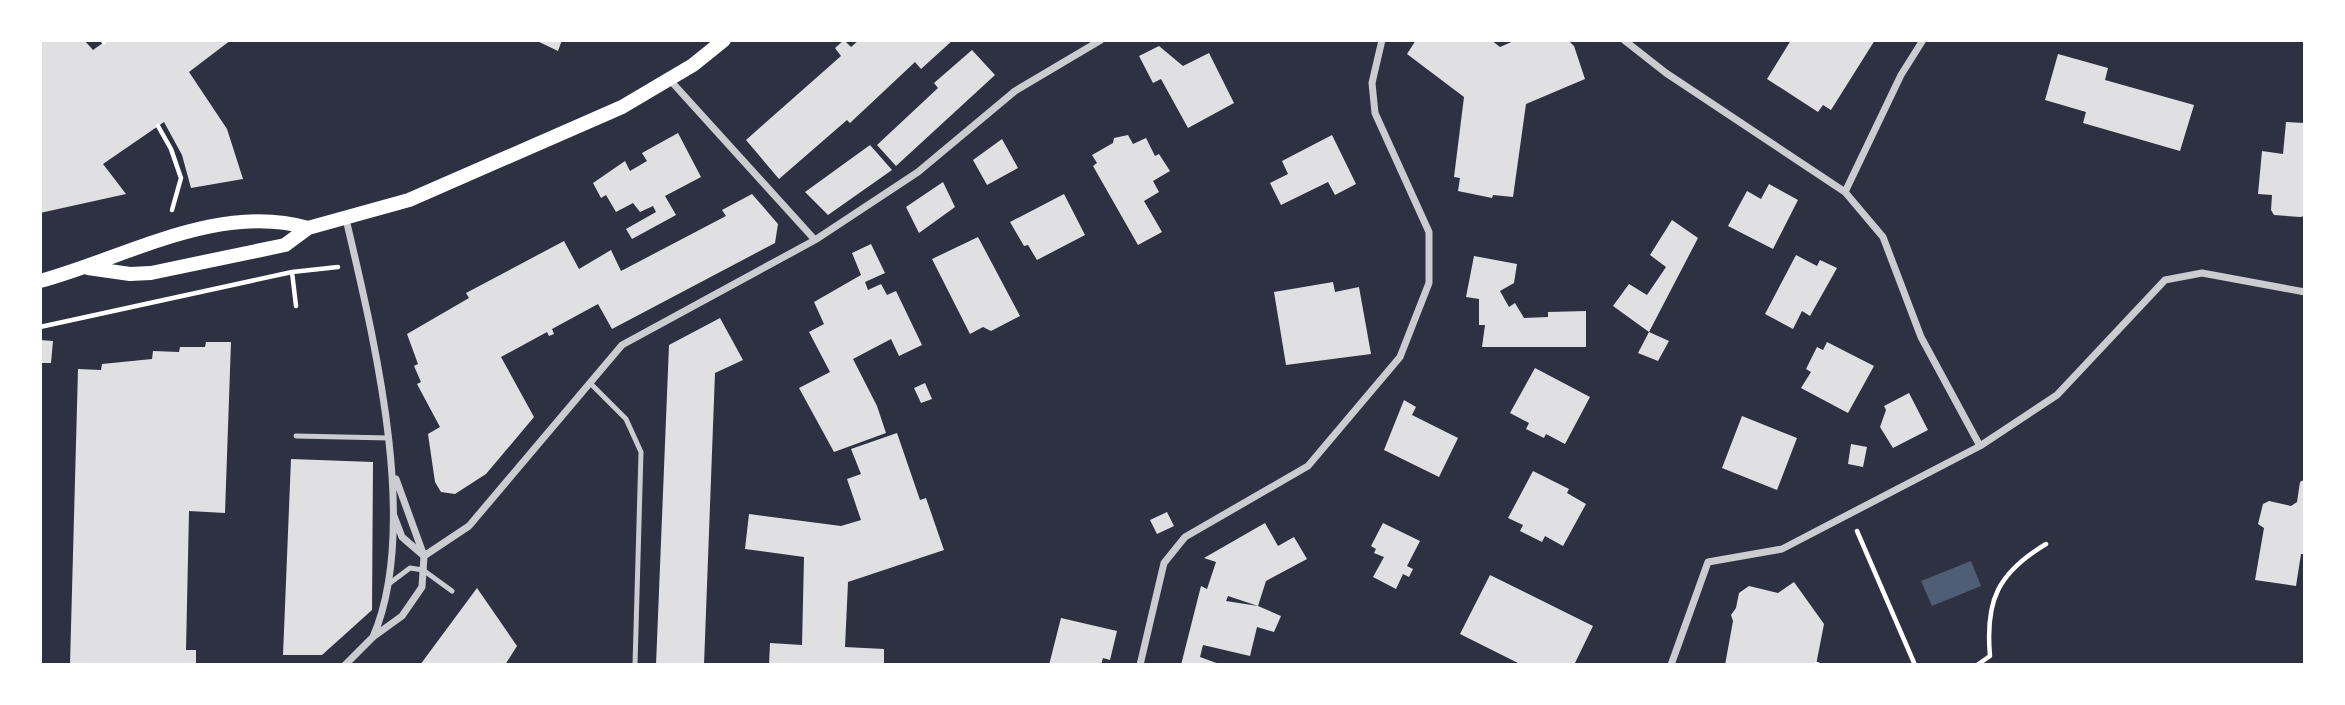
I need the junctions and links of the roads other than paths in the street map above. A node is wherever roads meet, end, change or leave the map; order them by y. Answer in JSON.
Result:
{"nodes":[{"id":1,"x":724,"y":40,"type":"edge"},
{"id":2,"x":1101,"y":40,"type":"edge"},
{"id":3,"x":1382,"y":40,"type":"edge"},
{"id":4,"x":1624,"y":40,"type":"edge"},
{"id":5,"x":1923,"y":40,"type":"edge"},
{"id":6,"x":669,"y":79,"type":"junction"},
{"id":7,"x":1845,"y":192,"type":"junction"},
{"id":8,"x":346,"y":219,"type":"junction"},
{"id":9,"x":308,"y":228,"type":"junction"},
{"id":10,"x":815,"y":240,"type":"junction"},
{"id":11,"x":88,"y":268,"type":"junction"},
{"id":12,"x":40,"y":281,"type":"edge"},
{"id":13,"x":2305,"y":292,"type":"edge"},
{"id":14,"x":590,"y":383,"type":"junction"},
{"id":15,"x":296,"y":436,"type":"dead end"},
{"id":16,"x":389,"y":438,"type":"junction"},
{"id":17,"x":1980,"y":446,"type":"junction"},
{"id":18,"x":394,"y":474,"type":"junction"},
{"id":19,"x":392,"y":511,"type":"junction"},
{"id":20,"x":424,"y":556,"type":"junction"},
{"id":21,"x":423,"y":570,"type":"junction"},
{"id":22,"x":390,"y":583,"type":"junction"},
{"id":23,"x":452,"y":591,"type":"dead end"},
{"id":24,"x":373,"y":637,"type":"junction"},
{"id":25,"x":345,"y":665,"type":"edge"},
{"id":26,"x":635,"y":665,"type":"edge"},
{"id":27,"x":1140,"y":665,"type":"edge"},
{"id":28,"x":1671,"y":665,"type":"edge"}],
"edges":[{"from":1,"to":6,"type":"main road"},
{"from":2,"to":10,"type":"street"},
{"from":3,"to":27,"type":"street"},
{"from":4,"to":7,"type":"street"},
{"from":5,"to":7,"type":"street"},
{"from":6,"to":8,"type":"main road"},
{"from":6,"to":10,"type":"street"},
{"from":7,"to":17,"type":"street"},
{"from":8,"to":9,"type":"main road"},
{"from":8,"to":16,"type":"street"},
{"from":9,"to":11,"type":"main road"},
{"from":9,"to":11,"type":"main road"},
{"from":10,"to":14,"type":"street"},
{"from":11,"to":12,"type":"main road"},
{"from":13,"to":17,"type":"street"},
{"from":14,"to":20,"type":"street"},
{"from":14,"to":26,"type":"lane"},
{"from":15,"to":16,"type":"lane"},
{"from":16,"to":18,"type":"street"},
{"from":17,"to":28,"type":"street"},
{"from":18,"to":19,"type":"street"},
{"from":18,"to":20,"type":"street"},
{"from":19,"to":20,"type":"street"},
{"from":19,"to":22,"type":"street"},
{"from":20,"to":21,"type":"street"},
{"from":21,"to":22,"type":"lane"},
{"from":21,"to":23,"type":"lane"},
{"from":21,"to":24,"type":"street"},
{"from":22,"to":24,"type":"street"},
{"from":24,"to":25,"type":"street"}]}
